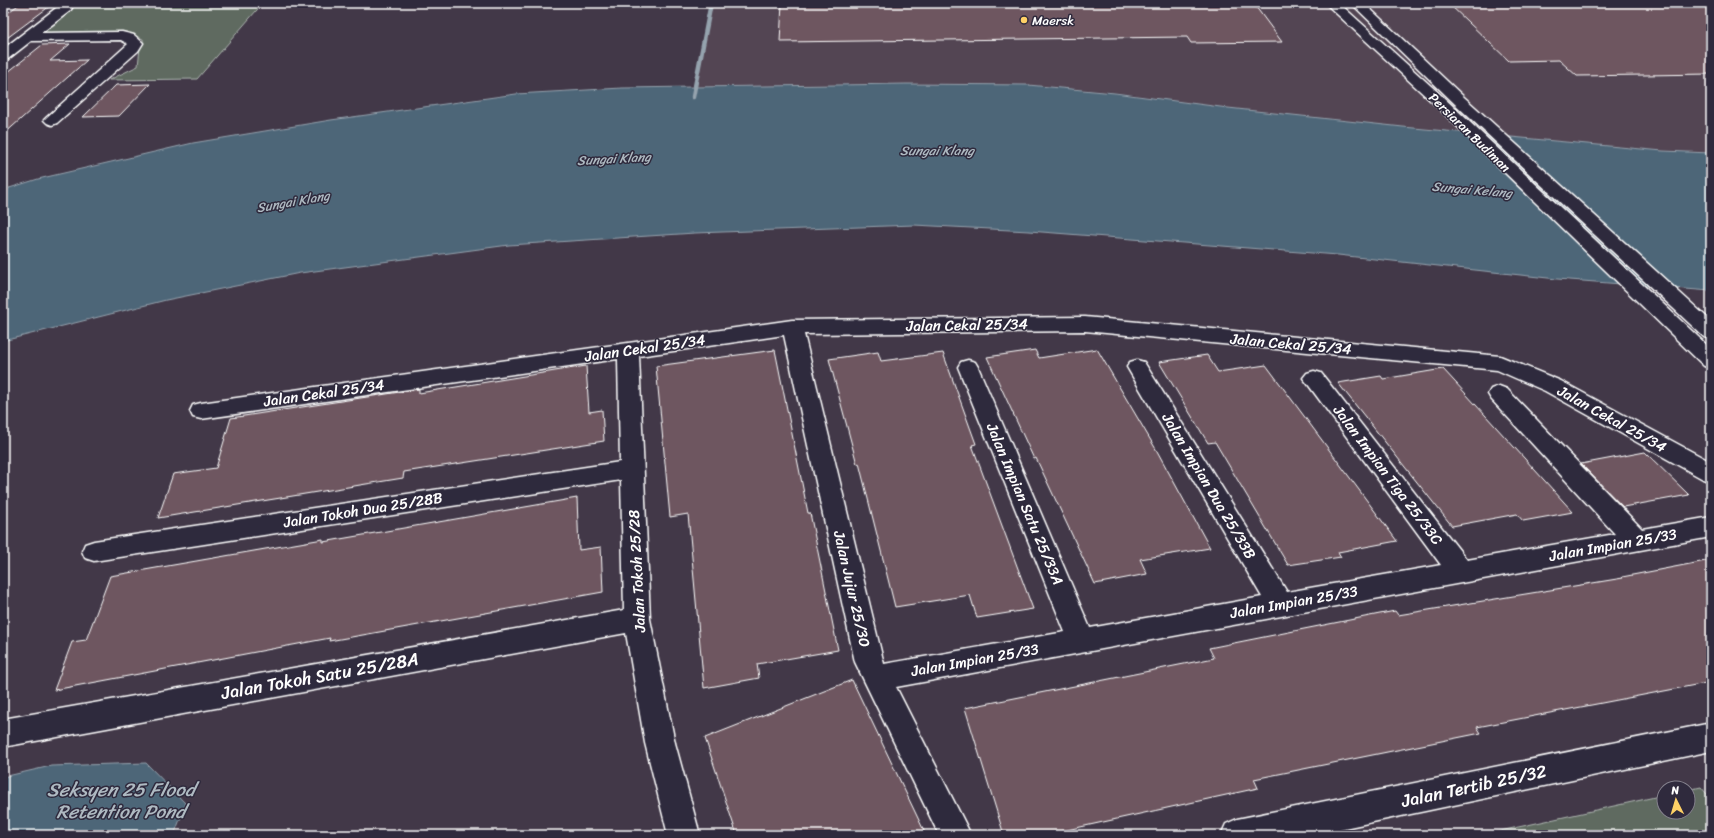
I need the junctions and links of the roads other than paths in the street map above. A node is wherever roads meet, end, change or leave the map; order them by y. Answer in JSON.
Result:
{"nodes":[{"id":1,"x":1331,"y":3,"type":"edge"},
{"id":2,"x":1357,"y":3,"type":"edge"},
{"id":3,"x":65,"y":8,"type":"dead end"},
{"id":4,"x":28,"y":38,"type":"junction"},
{"id":5,"x":3,"y":56,"type":"edge"},
{"id":6,"x":52,"y":120,"type":"dead end"},
{"id":7,"x":1704,"y":326,"type":"edge"},
{"id":8,"x":792,"y":327,"type":"junction"},
{"id":9,"x":628,"y":350,"type":"junction"},
{"id":10,"x":1711,"y":361,"type":"edge"},
{"id":11,"x":1137,"y":366,"type":"dead end"},
{"id":12,"x":968,"y":367,"type":"dead end"},
{"id":13,"x":1314,"y":378,"type":"dead end"},
{"id":14,"x":1499,"y":394,"type":"dead end"},
{"id":15,"x":201,"y":411,"type":"dead end"},
{"id":16,"x":632,"y":469,"type":"junction"},
{"id":17,"x":1711,"y":473,"type":"edge"},
{"id":18,"x":1711,"y":527,"type":"edge"},
{"id":19,"x":1637,"y":541,"type":"junction"},
{"id":20,"x":94,"y":551,"type":"dead end"},
{"id":21,"x":1461,"y":572,"type":"junction"},
{"id":22,"x":1281,"y":605,"type":"junction"},
{"id":23,"x":637,"y":619,"type":"junction"},
{"id":24,"x":1082,"y":641,"type":"junction"},
{"id":25,"x":877,"y":678,"type":"junction"},
{"id":26,"x":3,"y":734,"type":"edge"},
{"id":27,"x":1711,"y":737,"type":"edge"},
{"id":28,"x":684,"y":835,"type":"edge"},
{"id":29,"x":954,"y":835,"type":"edge"},
{"id":30,"x":1237,"y":835,"type":"edge"}],
"edges":[{"from":1,"to":10,"type":"street","name":"Persiaran Budiman"},
{"from":2,"to":7,"type":"street","name":"Persiaran Budiman"},
{"from":3,"to":4,"type":"street"},
{"from":4,"to":5,"type":"street"},
{"from":4,"to":6,"type":"street"},
{"from":8,"to":9,"type":"street","name":"Jalan Cekal 25/34"},
{"from":8,"to":17,"type":"street","name":"Jalan Cekal 25/34"},
{"from":8,"to":25,"type":"street","name":"Jalan Jujur 25/30"},
{"from":9,"to":15,"type":"street","name":"Jalan Cekal 25/34"},
{"from":9,"to":16,"type":"street","name":"Jalan Tokoh 25/28"},
{"from":11,"to":22,"type":"street","name":"Jalan Impian Dua 25/33B"},
{"from":12,"to":24,"type":"street","name":"Jalan Impian Satu 25/33A"},
{"from":13,"to":21,"type":"street","name":"Jalan Impian Tiga 25/33C"},
{"from":14,"to":19,"type":"street"},
{"from":16,"to":20,"type":"street","name":"Jalan Tokoh Dua 25/28B"},
{"from":16,"to":23,"type":"street","name":"Jalan Tokoh 25/28"},
{"from":18,"to":19,"type":"street","name":"Jalan Impian 25/33"},
{"from":19,"to":21,"type":"street","name":"Jalan Impian 25/33"},
{"from":21,"to":22,"type":"street","name":"Jalan Impian 25/33"},
{"from":22,"to":24,"type":"street","name":"Jalan Impian 25/33"},
{"from":23,"to":26,"type":"street","name":"Jalan Tokoh Satu 25/28A"},
{"from":23,"to":28,"type":"street","name":"Jalan Tokoh 25/28"},
{"from":24,"to":25,"type":"street","name":"Jalan Impian 25/33"},
{"from":25,"to":29,"type":"street","name":"Jalan Jujur 25/30"},
{"from":27,"to":30,"type":"street","name":"Jalan Tertib 25/32"}]}
